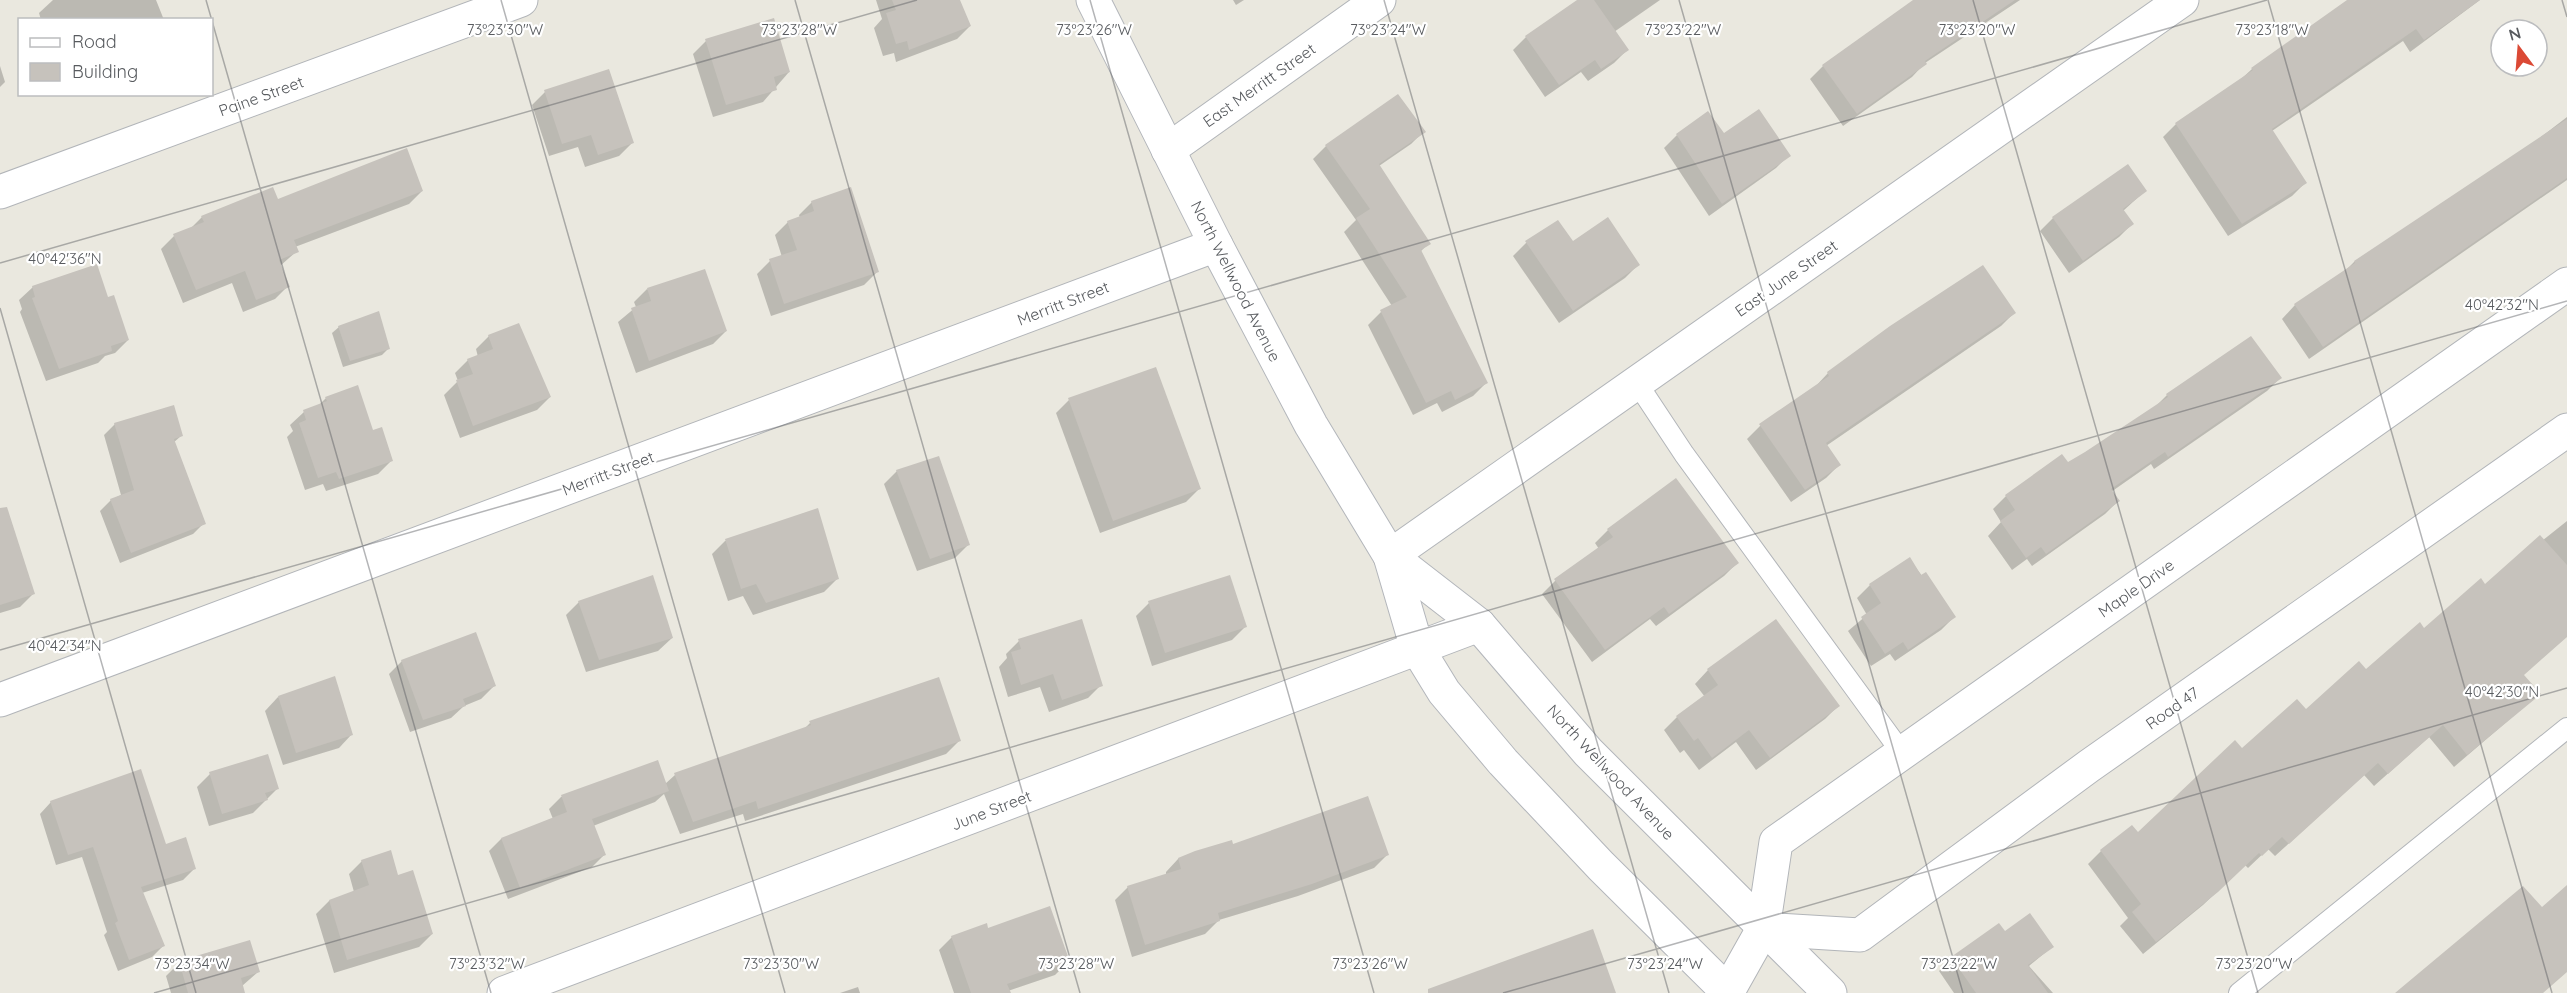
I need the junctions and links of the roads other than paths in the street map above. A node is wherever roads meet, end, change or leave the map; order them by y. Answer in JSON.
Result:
{"nodes":[{"id":1,"x":521,"y":0,"type":"edge"},
{"id":2,"x":1093,"y":0,"type":"edge"},
{"id":3,"x":1379,"y":0,"type":"edge"},
{"id":4,"x":2182,"y":0,"type":"edge"},
{"id":5,"x":1168,"y":150,"type":"junction"},
{"id":6,"x":0,"y":192,"type":"edge"},
{"id":7,"x":1216,"y":245,"type":"junction"},
{"id":8,"x":2567,"y":284,"type":"edge"},
{"id":9,"x":1637,"y":383,"type":"junction"},
{"id":10,"x":2567,"y":430,"type":"edge"},
{"id":11,"x":1390,"y":556,"type":"junction"},
{"id":12,"x":1479,"y":625,"type":"junction"},
{"id":13,"x":1417,"y":648,"type":"junction"},
{"id":14,"x":0,"y":700,"type":"edge"},
{"id":15,"x":2567,"y":728,"type":"edge"},
{"id":16,"x":1902,"y":753,"type":"junction"},
{"id":17,"x":1763,"y":928,"type":"junction"},
{"id":18,"x":1728,"y":992,"type":"edge"},
{"id":19,"x":504,"y":993,"type":"edge"},
{"id":20,"x":1830,"y":993,"type":"edge"},
{"id":21,"x":2239,"y":993,"type":"edge"}],
"edges":[{"from":1,"to":6,"type":"street","name":"Paine Street"},
{"from":2,"to":5,"type":"street","name":"North Wellwood Avenue"},
{"from":3,"to":5,"type":"street","name":"East Merritt Street"},
{"from":4,"to":9,"type":"street","name":"East June Street"},
{"from":5,"to":7,"type":"street","name":"North Wellwood Avenue"},
{"from":7,"to":11,"type":"street","name":"North Wellwood Avenue"},
{"from":7,"to":14,"type":"street","name":"Merritt Street"},
{"from":8,"to":16,"type":"street","name":"Maple Drive"},
{"from":9,"to":11,"type":"street","name":"East June Street"},
{"from":9,"to":16,"type":"lane"},
{"from":10,"to":17,"type":"street","name":"Road 47"},
{"from":11,"to":12,"type":"street","name":"North Wellwood Avenue"},
{"from":11,"to":13,"type":"street","name":"North Wellwood Avenue"},
{"from":12,"to":13,"type":"street","name":"June Street"},
{"from":12,"to":17,"type":"street","name":"North Wellwood Avenue"},
{"from":13,"to":18,"type":"street","name":"North Wellwood Avenue"},
{"from":13,"to":19,"type":"street","name":"June Street"},
{"from":15,"to":21,"type":"lane"},
{"from":16,"to":17,"type":"street","name":"Maple Drive"},
{"from":17,"to":18,"type":"street"},
{"from":17,"to":20,"type":"street","name":"North Wellwood Avenue"}]}
